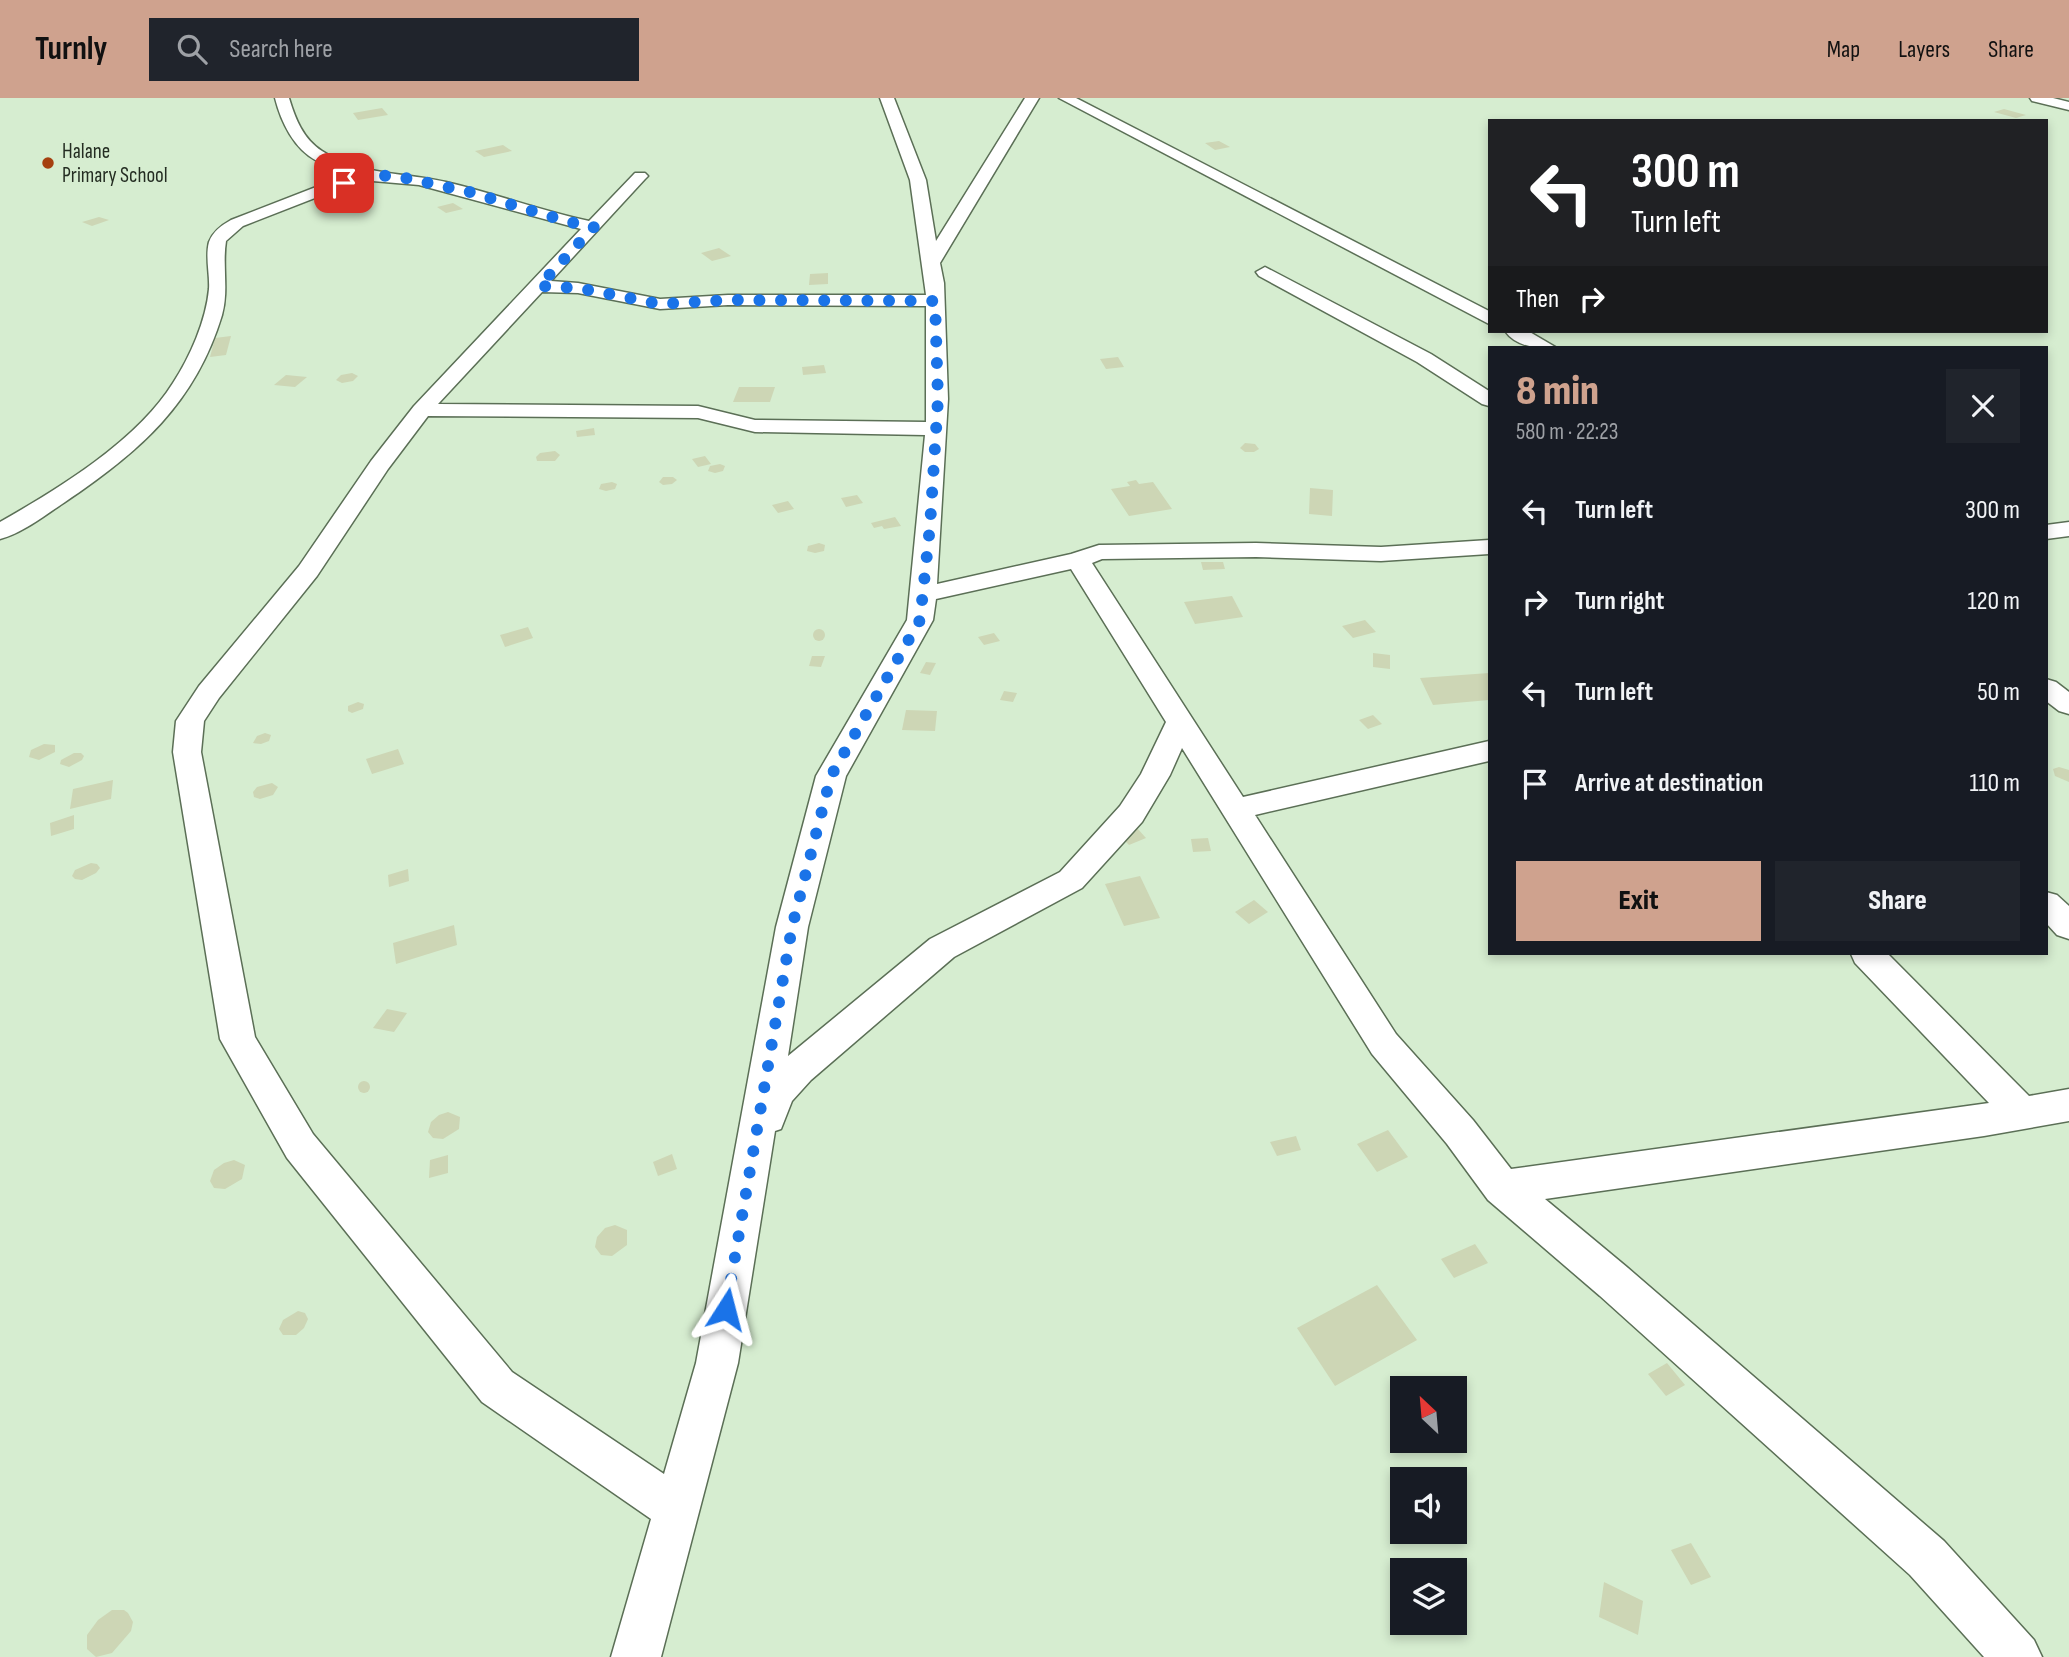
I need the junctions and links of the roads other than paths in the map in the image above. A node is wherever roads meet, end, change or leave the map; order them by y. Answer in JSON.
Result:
{"nodes":[{"id":1,"x":282,"y":98,"type":"edge"},
{"id":2,"x":887,"y":98,"type":"edge"},
{"id":3,"x":1032,"y":98,"type":"edge"},
{"id":4,"x":1066,"y":98,"type":"edge"},
{"id":5,"x":2037,"y":98,"type":"edge"},
{"id":6,"x":2069,"y":106,"type":"edge"},
{"id":7,"x":358,"y":175,"type":"junction"},
{"id":8,"x":640,"y":176,"type":"dead end"},
{"id":9,"x":594,"y":227,"type":"junction"},
{"id":10,"x":932,"y":262,"type":"junction"},
{"id":11,"x":1265,"y":272,"type":"dead end"},
{"id":12,"x":539,"y":286,"type":"junction"},
{"id":13,"x":935,"y":301,"type":"junction"},
{"id":14,"x":1488,"y":317,"type":"edge"},
{"id":15,"x":1518,"y":333,"type":"edge"},
{"id":16,"x":1542,"y":346,"type":"edge"},
{"id":17,"x":1488,"y":399,"type":"edge"},
{"id":18,"x":421,"y":410,"type":"junction"},
{"id":19,"x":936,"y":429,"type":"junction"},
{"id":20,"x":2069,"y":529,"type":"edge"},
{"id":21,"x":0,"y":532,"type":"edge"},
{"id":22,"x":2048,"y":532,"type":"edge"},
{"id":23,"x":1488,"y":547,"type":"edge"},
{"id":24,"x":1078,"y":560,"type":"junction"},
{"id":25,"x":924,"y":594,"type":"junction"},
{"id":26,"x":1180,"y":722,"type":"junction"},
{"id":27,"x":1488,"y":751,"type":"edge"},
{"id":28,"x":1235,"y":809,"type":"junction"},
{"id":29,"x":2048,"y":906,"type":"edge"},
{"id":30,"x":2069,"y":926,"type":"edge"},
{"id":31,"x":1868,"y":955,"type":"edge"},
{"id":32,"x":2069,"y":1105,"type":"edge"},
{"id":33,"x":2022,"y":1113,"type":"junction"},
{"id":34,"x":749,"y":1173,"type":"junction"},
{"id":35,"x":1502,"y":1188,"type":"junction"},
{"id":36,"x":677,"y":1510,"type":"junction"},
{"id":37,"x":636,"y":1657,"type":"edge"},
{"id":38,"x":2017,"y":1657,"type":"edge"}],
"edges":[{"from":1,"to":7,"type":"street"},
{"from":2,"to":10,"type":"street"},
{"from":3,"to":10,"type":"street"},
{"from":4,"to":14,"type":"street"},
{"from":5,"to":6,"type":"street"},
{"from":7,"to":9,"type":"street"},
{"from":7,"to":21,"type":"street"},
{"from":8,"to":9,"type":"street"},
{"from":9,"to":12,"type":"street"},
{"from":10,"to":13,"type":"street"},
{"from":11,"to":17,"type":"street"},
{"from":12,"to":13,"type":"street"},
{"from":12,"to":18,"type":"street"},
{"from":13,"to":19,"type":"street"},
{"from":15,"to":16,"type":"street"},
{"from":18,"to":19,"type":"street"},
{"from":18,"to":36,"type":"street"},
{"from":19,"to":25,"type":"street"},
{"from":20,"to":22,"type":"street"},
{"from":23,"to":24,"type":"street"},
{"from":24,"to":25,"type":"street"},
{"from":24,"to":26,"type":"street"},
{"from":25,"to":34,"type":"street"},
{"from":26,"to":28,"type":"street"},
{"from":26,"to":34,"type":"street"},
{"from":27,"to":28,"type":"street"},
{"from":28,"to":35,"type":"street"},
{"from":29,"to":30,"type":"street"},
{"from":31,"to":33,"type":"street"},
{"from":32,"to":33,"type":"street"},
{"from":33,"to":35,"type":"street"},
{"from":34,"to":36,"type":"street"},
{"from":35,"to":38,"type":"street"},
{"from":36,"to":37,"type":"street"}]}
